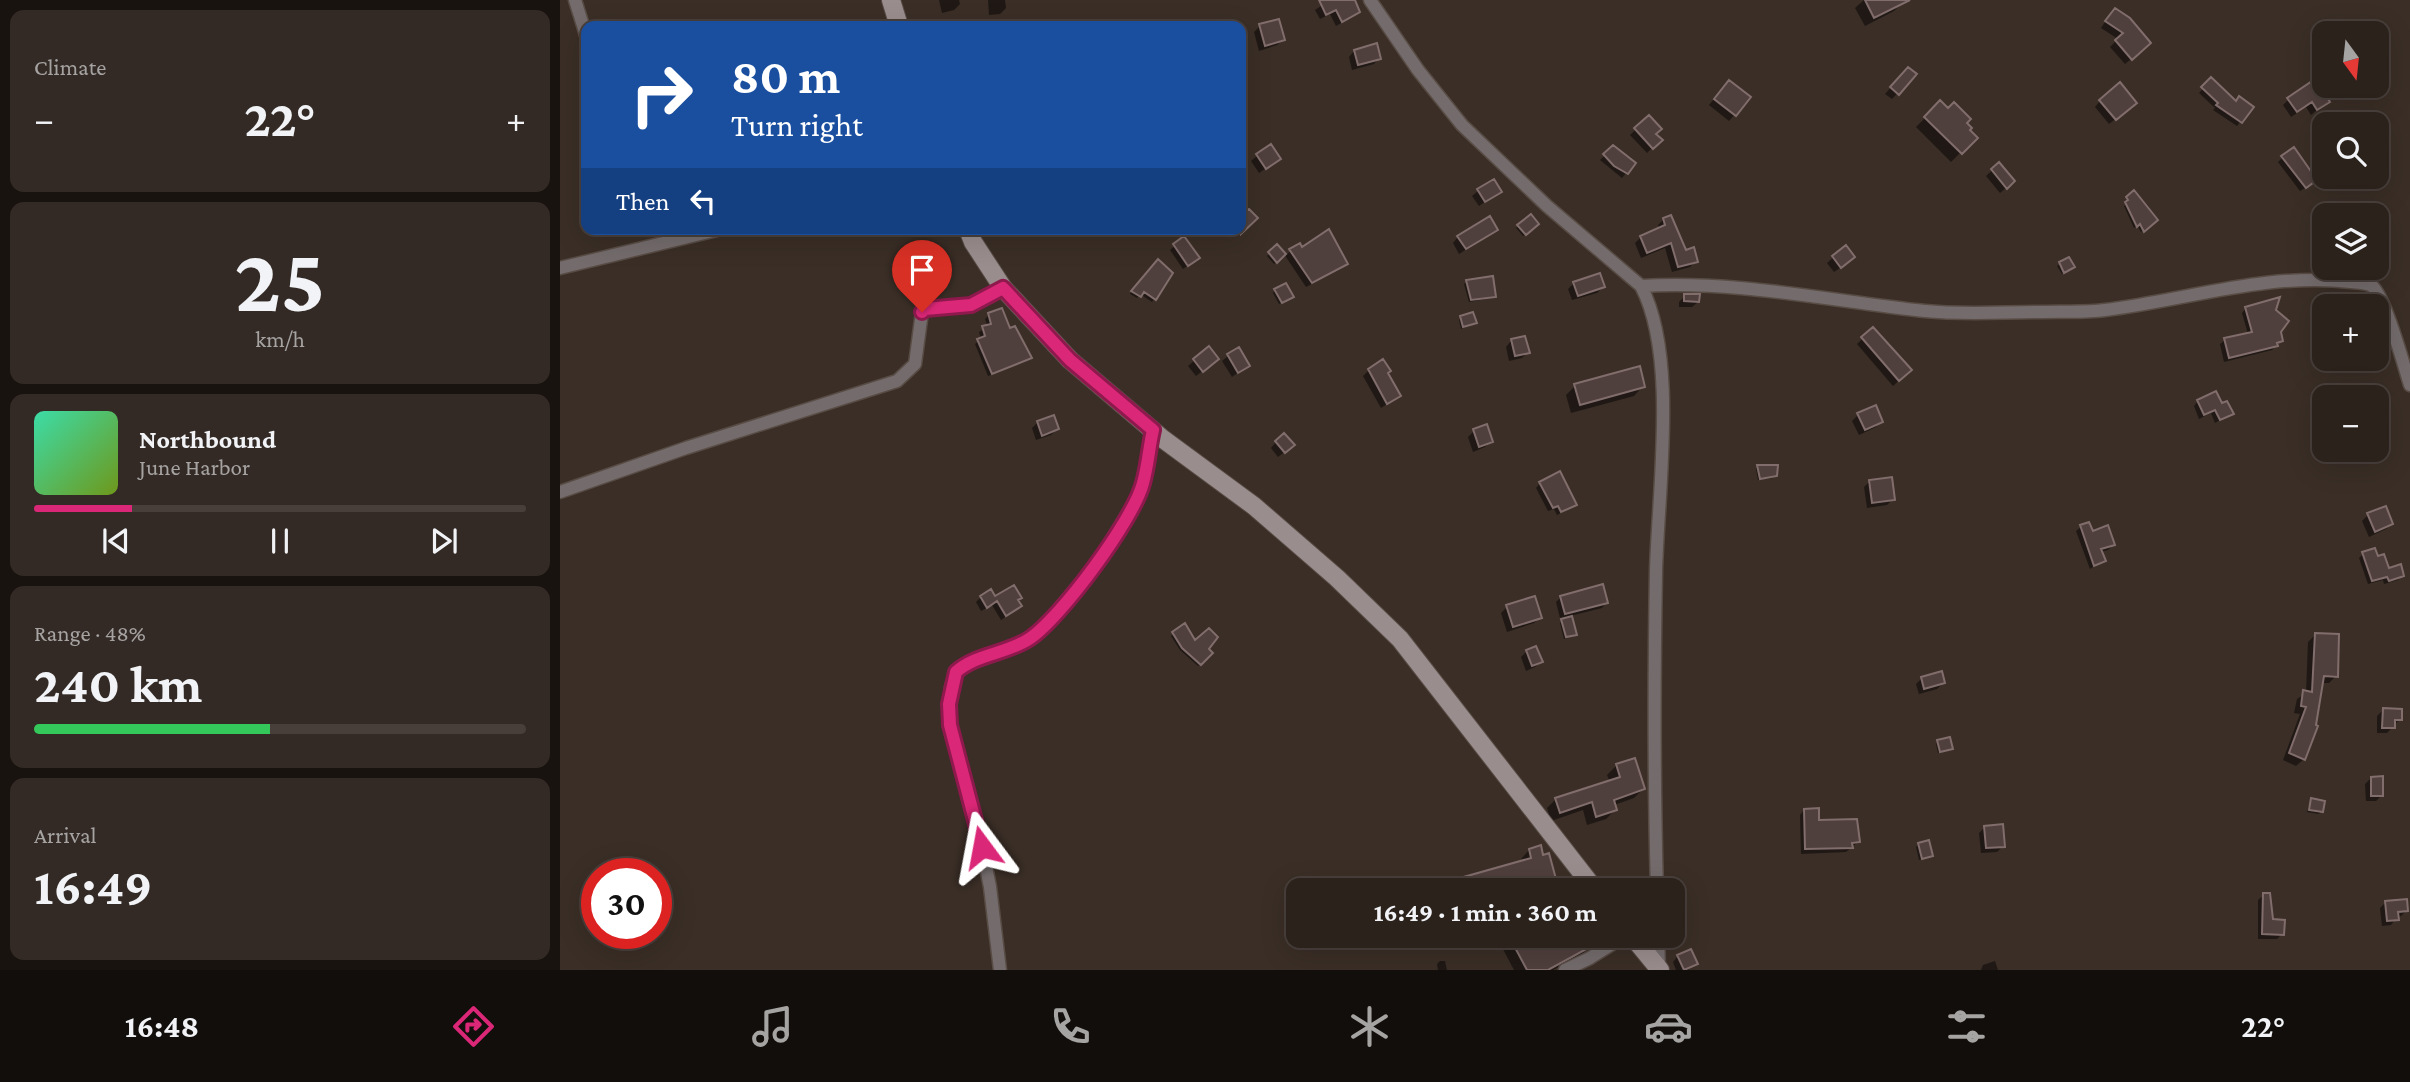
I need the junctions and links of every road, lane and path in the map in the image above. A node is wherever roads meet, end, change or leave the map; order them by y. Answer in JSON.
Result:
{"nodes":[{"id":1,"x":575,"y":0,"type":"edge"},
{"id":2,"x":891,"y":0,"type":"edge"},
{"id":3,"x":1370,"y":0,"type":"edge"},
{"id":4,"x":582,"y":21,"type":"edge"},
{"id":5,"x":897,"y":21,"type":"edge"},
{"id":6,"x":676,"y":235,"type":"edge"},
{"id":7,"x":970,"y":235,"type":"edge"},
{"id":8,"x":560,"y":268,"type":"edge"},
{"id":9,"x":1640,"y":286,"type":"junction"},
{"id":10,"x":1003,"y":288,"type":"junction"},
{"id":11,"x":2410,"y":385,"type":"edge"},
{"id":12,"x":1153,"y":430,"type":"junction"},
{"id":13,"x":560,"y":492,"type":"edge"},
{"id":14,"x":1586,"y":878,"type":"edge"},
{"id":15,"x":1657,"y":878,"type":"edge"},
{"id":16,"x":1606,"y":948,"type":"edge"},
{"id":17,"x":1642,"y":948,"type":"edge"},
{"id":18,"x":1658,"y":948,"type":"edge"},
{"id":19,"x":1000,"y":970,"type":"edge"},
{"id":20,"x":1565,"y":970,"type":"edge"},
{"id":21,"x":1659,"y":970,"type":"edge"}],
"edges":[{"from":1,"to":4,"type":"street"},
{"from":2,"to":5,"type":"street"},
{"from":3,"to":9,"type":"street"},
{"from":6,"to":8,"type":"street"},
{"from":7,"to":10,"type":"street"},
{"from":9,"to":11,"type":"street"},
{"from":9,"to":15,"type":"street"},
{"from":10,"to":12,"type":"street"},
{"from":10,"to":13,"type":"street"},
{"from":12,"to":14,"type":"street"},
{"from":12,"to":19,"type":"street"},
{"from":16,"to":20,"type":"street"},
{"from":17,"to":21,"type":"street"},
{"from":18,"to":21,"type":"street"}]}
